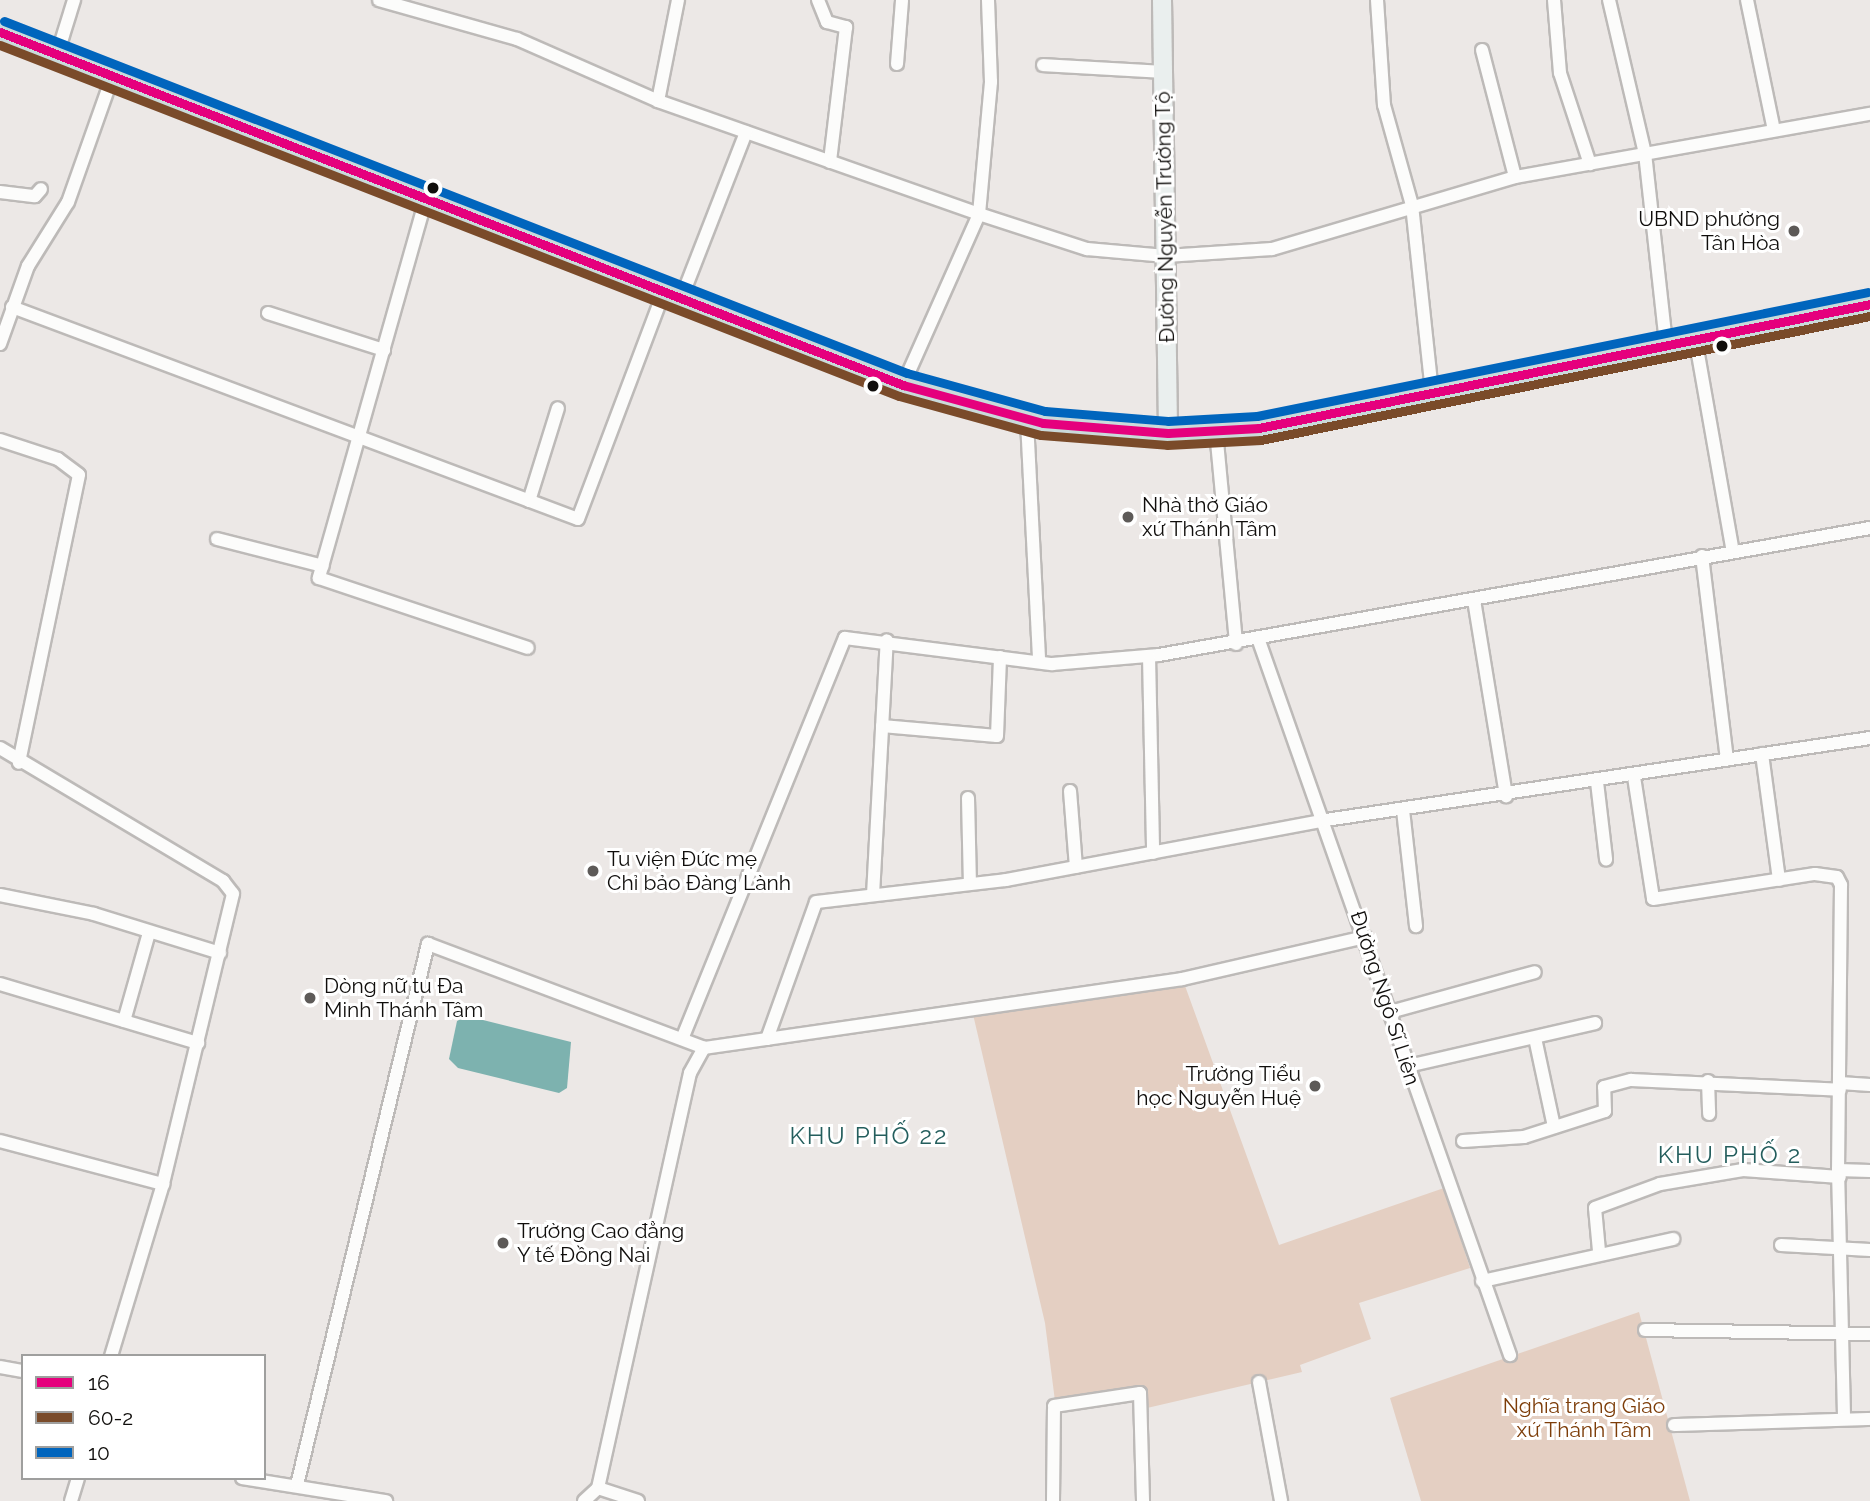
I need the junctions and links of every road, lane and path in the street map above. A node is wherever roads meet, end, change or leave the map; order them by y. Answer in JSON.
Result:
{"nodes":[{"id":1,"x":75,"y":0,"type":"edge"},
{"id":2,"x":380,"y":0,"type":"edge"},
{"id":3,"x":678,"y":0,"type":"edge"},
{"id":4,"x":818,"y":0,"type":"edge"},
{"id":5,"x":902,"y":0,"type":"edge"},
{"id":6,"x":988,"y":0,"type":"edge"},
{"id":7,"x":1162,"y":0,"type":"edge"},
{"id":8,"x":1377,"y":0,"type":"edge"},
{"id":9,"x":1554,"y":0,"type":"edge"},
{"id":10,"x":1609,"y":0,"type":"edge"},
{"id":11,"x":1747,"y":0,"type":"edge"},
{"id":12,"x":0,"y":32,"type":"edge"},
{"id":13,"x":1482,"y":50,"type":"dead end"},
{"id":14,"x":57,"y":55,"type":"junction"},
{"id":15,"x":897,"y":64,"type":"dead end"},
{"id":16,"x":1043,"y":65,"type":"dead end"},
{"id":17,"x":1163,"y":72,"type":"junction"},
{"id":18,"x":112,"y":78,"type":"junction"},
{"id":19,"x":659,"y":101,"type":"junction"},
{"id":20,"x":1870,"y":114,"type":"edge"},
{"id":21,"x":1773,"y":130,"type":"junction"},
{"id":22,"x":746,"y":132,"type":"junction"},
{"id":23,"x":1645,"y":153,"type":"junction"},
{"id":24,"x":830,"y":162,"type":"junction"},
{"id":25,"x":1590,"y":164,"type":"junction"},
{"id":26,"x":1515,"y":177,"type":"junction"},
{"id":27,"x":41,"y":189,"type":"dead end"},
{"id":28,"x":0,"y":192,"type":"edge"},
{"id":29,"x":426,"y":199,"type":"junction"},
{"id":30,"x":1412,"y":205,"type":"junction"},
{"id":31,"x":979,"y":214,"type":"junction"},
{"id":32,"x":1166,"y":256,"type":"junction"},
{"id":33,"x":673,"y":295,"type":"junction"},
{"id":34,"x":1870,"y":304,"type":"edge"},
{"id":35,"x":12,"y":307,"type":"junction"},
{"id":36,"x":268,"y":313,"type":"dead end"},
{"id":37,"x":1695,"y":337,"type":"junction"},
{"id":38,"x":1666,"y":342,"type":"junction"},
{"id":39,"x":0,"y":345,"type":"edge"},
{"id":40,"x":384,"y":350,"type":"junction"},
{"id":41,"x":903,"y":385,"type":"junction"},
{"id":42,"x":1432,"y":393,"type":"junction"},
{"id":43,"x":558,"y":408,"type":"dead end"},
{"id":44,"x":1027,"y":421,"type":"junction"},
{"id":45,"x":1216,"y":431,"type":"junction"},
{"id":46,"x":1168,"y":433,"type":"junction"},
{"id":47,"x":359,"y":438,"type":"junction"},
{"id":48,"x":0,"y":440,"type":"edge"},
{"id":49,"x":529,"y":501,"type":"junction"},
{"id":50,"x":1870,"y":527,"type":"edge"},
{"id":51,"x":217,"y":539,"type":"dead end"},
{"id":52,"x":1733,"y":552,"type":"junction"},
{"id":53,"x":1702,"y":556,"type":"junction"},
{"id":54,"x":323,"y":566,"type":"junction"},
{"id":55,"x":1474,"y":600,"type":"junction"},
{"id":56,"x":887,"y":640,"type":"junction"},
{"id":57,"x":1259,"y":641,"type":"junction"},
{"id":58,"x":1236,"y":644,"type":"junction"},
{"id":59,"x":528,"y":648,"type":"dead end"},
{"id":60,"x":1149,"y":656,"type":"junction"},
{"id":61,"x":1000,"y":657,"type":"junction"},
{"id":62,"x":1039,"y":662,"type":"junction"},
{"id":63,"x":882,"y":726,"type":"junction"},
{"id":64,"x":1870,"y":738,"type":"edge"},
{"id":65,"x":0,"y":748,"type":"edge"},
{"id":66,"x":1762,"y":754,"type":"junction"},
{"id":67,"x":1727,"y":759,"type":"junction"},
{"id":68,"x":19,"y":763,"type":"junction"},
{"id":69,"x":1634,"y":777,"type":"junction"},
{"id":70,"x":1597,"y":782,"type":"junction"},
{"id":71,"x":1070,"y":791,"type":"dead end"},
{"id":72,"x":1506,"y":796,"type":"junction"},
{"id":73,"x":968,"y":798,"type":"dead end"},
{"id":74,"x":1403,"y":810,"type":"junction"},
{"id":75,"x":1326,"y":820,"type":"junction"},
{"id":76,"x":1153,"y":853,"type":"junction"},
{"id":77,"x":1606,"y":859,"type":"dead end"},
{"id":78,"x":1076,"y":867,"type":"junction"},
{"id":79,"x":1779,"y":880,"type":"junction"},
{"id":80,"x":970,"y":884,"type":"junction"},
{"id":81,"x":0,"y":895,"type":"edge"},
{"id":82,"x":873,"y":895,"type":"junction"},
{"id":83,"x":1416,"y":926,"type":"dead end"},
{"id":84,"x":148,"y":936,"type":"junction"},
{"id":85,"x":1365,"y":937,"type":"junction"},
{"id":86,"x":220,"y":953,"type":"junction"},
{"id":87,"x":1535,"y":972,"type":"dead end"},
{"id":88,"x":0,"y":984,"type":"edge"},
{"id":89,"x":1390,"y":1012,"type":"junction"},
{"id":90,"x":124,"y":1021,"type":"junction"},
{"id":91,"x":1595,"y":1023,"type":"dead end"},
{"id":92,"x":1535,"y":1038,"type":"junction"},
{"id":93,"x":681,"y":1039,"type":"junction"},
{"id":94,"x":767,"y":1040,"type":"junction"},
{"id":95,"x":198,"y":1043,"type":"junction"},
{"id":96,"x":704,"y":1048,"type":"junction"},
{"id":97,"x":1408,"y":1066,"type":"junction"},
{"id":98,"x":1708,"y":1081,"type":"junction"},
{"id":99,"x":1870,"y":1085,"type":"edge"},
{"id":100,"x":1840,"y":1087,"type":"junction"},
{"id":101,"x":1709,"y":1114,"type":"dead end"},
{"id":102,"x":1554,"y":1127,"type":"junction"},
{"id":103,"x":0,"y":1141,"type":"edge"},
{"id":104,"x":1463,"y":1141,"type":"dead end"},
{"id":105,"x":1870,"y":1171,"type":"edge"},
{"id":106,"x":1839,"y":1174,"type":"junction"},
{"id":107,"x":163,"y":1184,"type":"junction"},
{"id":108,"x":1673,"y":1239,"type":"dead end"},
{"id":109,"x":1781,"y":1245,"type":"dead end"},
{"id":110,"x":1839,"y":1249,"type":"junction"},
{"id":111,"x":1870,"y":1250,"type":"edge"},
{"id":112,"x":1600,"y":1251,"type":"junction"},
{"id":113,"x":1482,"y":1281,"type":"junction"},
{"id":114,"x":1645,"y":1330,"type":"dead end"},
{"id":115,"x":1841,"y":1333,"type":"junction"},
{"id":116,"x":1870,"y":1334,"type":"edge"},
{"id":117,"x":112,"y":1354,"type":"edge"},
{"id":118,"x":1510,"y":1355,"type":"dead end"},
{"id":119,"x":0,"y":1367,"type":"edge"},
{"id":120,"x":21,"y":1371,"type":"edge"},
{"id":121,"x":1259,"y":1382,"type":"dead end"},
{"id":122,"x":1844,"y":1419,"type":"junction"},
{"id":123,"x":1870,"y":1419,"type":"edge"},
{"id":124,"x":1674,"y":1426,"type":"dead end"},
{"id":125,"x":77,"y":1480,"type":"edge"},
{"id":126,"x":258,"y":1480,"type":"edge"},
{"id":127,"x":297,"y":1485,"type":"junction"},
{"id":128,"x":598,"y":1488,"type":"junction"},
{"id":129,"x":71,"y":1501,"type":"edge"},
{"id":130,"x":386,"y":1501,"type":"edge"},
{"id":131,"x":584,"y":1501,"type":"edge"},
{"id":132,"x":638,"y":1501,"type":"edge"},
{"id":133,"x":1054,"y":1501,"type":"edge"},
{"id":134,"x":1143,"y":1501,"type":"edge"},
{"id":135,"x":1281,"y":1501,"type":"edge"}],
"edges":[{"from":1,"to":14,"type":"street"},
{"from":2,"to":19,"type":"street"},
{"from":3,"to":19,"type":"street"},
{"from":4,"to":24,"type":"street"},
{"from":5,"to":15,"type":"street"},
{"from":6,"to":31,"type":"street"},
{"from":7,"to":17,"type":"main road","name":"Đường Nguyễn Trường Tộ"},
{"from":8,"to":30,"type":"street"},
{"from":9,"to":25,"type":"street"},
{"from":10,"to":23,"type":"street"},
{"from":11,"to":21,"type":"street"},
{"from":12,"to":14,"type":"highway"},
{"from":13,"to":26,"type":"street"},
{"from":14,"to":18,"type":"highway"},
{"from":16,"to":17,"type":"street"},
{"from":17,"to":32,"type":"main road","name":"Đường Nguyễn Trường Tộ"},
{"from":18,"to":29,"type":"highway"},
{"from":18,"to":35,"type":"street"},
{"from":19,"to":22,"type":"street"},
{"from":20,"to":21,"type":"street"},
{"from":21,"to":23,"type":"street"},
{"from":22,"to":24,"type":"street"},
{"from":22,"to":33,"type":"street"},
{"from":23,"to":25,"type":"street"},
{"from":23,"to":38,"type":"street"},
{"from":24,"to":31,"type":"street"},
{"from":25,"to":26,"type":"street"},
{"from":26,"to":30,"type":"street"},
{"from":27,"to":28,"type":"street"},
{"from":29,"to":33,"type":"highway"},
{"from":29,"to":40,"type":"street"},
{"from":30,"to":32,"type":"street"},
{"from":30,"to":42,"type":"street"},
{"from":31,"to":32,"type":"street"},
{"from":31,"to":41,"type":"street"},
{"from":32,"to":46,"type":"main road","name":"Đường Nguyễn Trường Tộ"},
{"from":33,"to":41,"type":"highway"},
{"from":33,"to":49,"type":"street"},
{"from":34,"to":37,"type":"highway"},
{"from":35,"to":39,"type":"street"},
{"from":35,"to":47,"type":"street"},
{"from":36,"to":40,"type":"street"},
{"from":37,"to":38,"type":"highway"},
{"from":37,"to":52,"type":"street"},
{"from":38,"to":42,"type":"highway"},
{"from":40,"to":47,"type":"street"},
{"from":41,"to":44,"type":"highway"},
{"from":42,"to":45,"type":"highway"},
{"from":43,"to":49,"type":"street"},
{"from":44,"to":46,"type":"highway"},
{"from":44,"to":62,"type":"street"},
{"from":45,"to":46,"type":"highway"},
{"from":45,"to":58,"type":"street"},
{"from":47,"to":49,"type":"street"},
{"from":47,"to":54,"type":"street"},
{"from":48,"to":68,"type":"street"},
{"from":50,"to":52,"type":"street"},
{"from":51,"to":54,"type":"street"},
{"from":52,"to":53,"type":"street"},
{"from":53,"to":55,"type":"street"},
{"from":53,"to":67,"type":"street"},
{"from":54,"to":59,"type":"street"},
{"from":55,"to":57,"type":"street"},
{"from":55,"to":72,"type":"street"},
{"from":56,"to":61,"type":"street"},
{"from":56,"to":63,"type":"street"},
{"from":56,"to":93,"type":"street"},
{"from":57,"to":58,"type":"street"},
{"from":57,"to":75,"type":"street","name":"Đường Ngô Sĩ Liên"},
{"from":58,"to":60,"type":"street"},
{"from":60,"to":62,"type":"street"},
{"from":60,"to":76,"type":"street"},
{"from":61,"to":62,"type":"street"},
{"from":61,"to":63,"type":"street"},
{"from":63,"to":82,"type":"street"},
{"from":64,"to":66,"type":"street"},
{"from":65,"to":68,"type":"street"},
{"from":66,"to":67,"type":"street"},
{"from":66,"to":79,"type":"street"},
{"from":67,"to":69,"type":"street"},
{"from":68,"to":86,"type":"street"},
{"from":69,"to":70,"type":"street"},
{"from":69,"to":79,"type":"street"},
{"from":70,"to":72,"type":"street"},
{"from":70,"to":77,"type":"street"},
{"from":71,"to":78,"type":"street"},
{"from":72,"to":74,"type":"street"},
{"from":73,"to":80,"type":"street"},
{"from":74,"to":75,"type":"street"},
{"from":74,"to":83,"type":"street"},
{"from":75,"to":76,"type":"street"},
{"from":75,"to":85,"type":"street","name":"Đường Ngô Sĩ Liên"},
{"from":76,"to":78,"type":"street"},
{"from":78,"to":80,"type":"street"},
{"from":79,"to":100,"type":"street"},
{"from":80,"to":82,"type":"street"},
{"from":81,"to":84,"type":"street"},
{"from":82,"to":94,"type":"street"},
{"from":84,"to":86,"type":"street"},
{"from":84,"to":90,"type":"street"},
{"from":85,"to":89,"type":"street","name":"Đường Ngô Sĩ Liên"},
{"from":85,"to":94,"type":"street"},
{"from":86,"to":95,"type":"street"},
{"from":87,"to":89,"type":"street"},
{"from":88,"to":90,"type":"street"},
{"from":89,"to":97,"type":"street","name":"Đường Ngô Sĩ Liên"},
{"from":90,"to":95,"type":"street"},
{"from":91,"to":92,"type":"street"},
{"from":92,"to":97,"type":"street"},
{"from":92,"to":102,"type":"street"},
{"from":93,"to":96,"type":"street"},
{"from":93,"to":127,"type":"street"},
{"from":94,"to":96,"type":"street"},
{"from":95,"to":107,"type":"street"},
{"from":96,"to":128,"type":"street"},
{"from":97,"to":113,"type":"street","name":"Đường Ngô Sĩ Liên"},
{"from":98,"to":100,"type":"street"},
{"from":98,"to":101,"type":"street"},
{"from":98,"to":102,"type":"street"},
{"from":99,"to":100,"type":"street"},
{"from":100,"to":106,"type":"street"},
{"from":102,"to":104,"type":"street"},
{"from":103,"to":107,"type":"street"},
{"from":105,"to":106,"type":"street"},
{"from":106,"to":110,"type":"street"},
{"from":106,"to":112,"type":"street"},
{"from":107,"to":117,"type":"street"},
{"from":108,"to":112,"type":"street"},
{"from":109,"to":110,"type":"street"},
{"from":110,"to":111,"type":"street"},
{"from":110,"to":115,"type":"street"},
{"from":112,"to":113,"type":"street"},
{"from":113,"to":118,"type":"street","name":"Đường Ngô Sĩ Liên"},
{"from":114,"to":115,"type":"street"},
{"from":115,"to":116,"type":"street"},
{"from":115,"to":122,"type":"street"},
{"from":119,"to":120,"type":"street"},
{"from":121,"to":135,"type":"street"},
{"from":122,"to":123,"type":"street"},
{"from":122,"to":124,"type":"street"},
{"from":125,"to":129,"type":"street"},
{"from":126,"to":127,"type":"street"},
{"from":127,"to":130,"type":"street"},
{"from":128,"to":131,"type":"street"},
{"from":128,"to":132,"type":"street"},
{"from":133,"to":134,"type":"street"}]}
